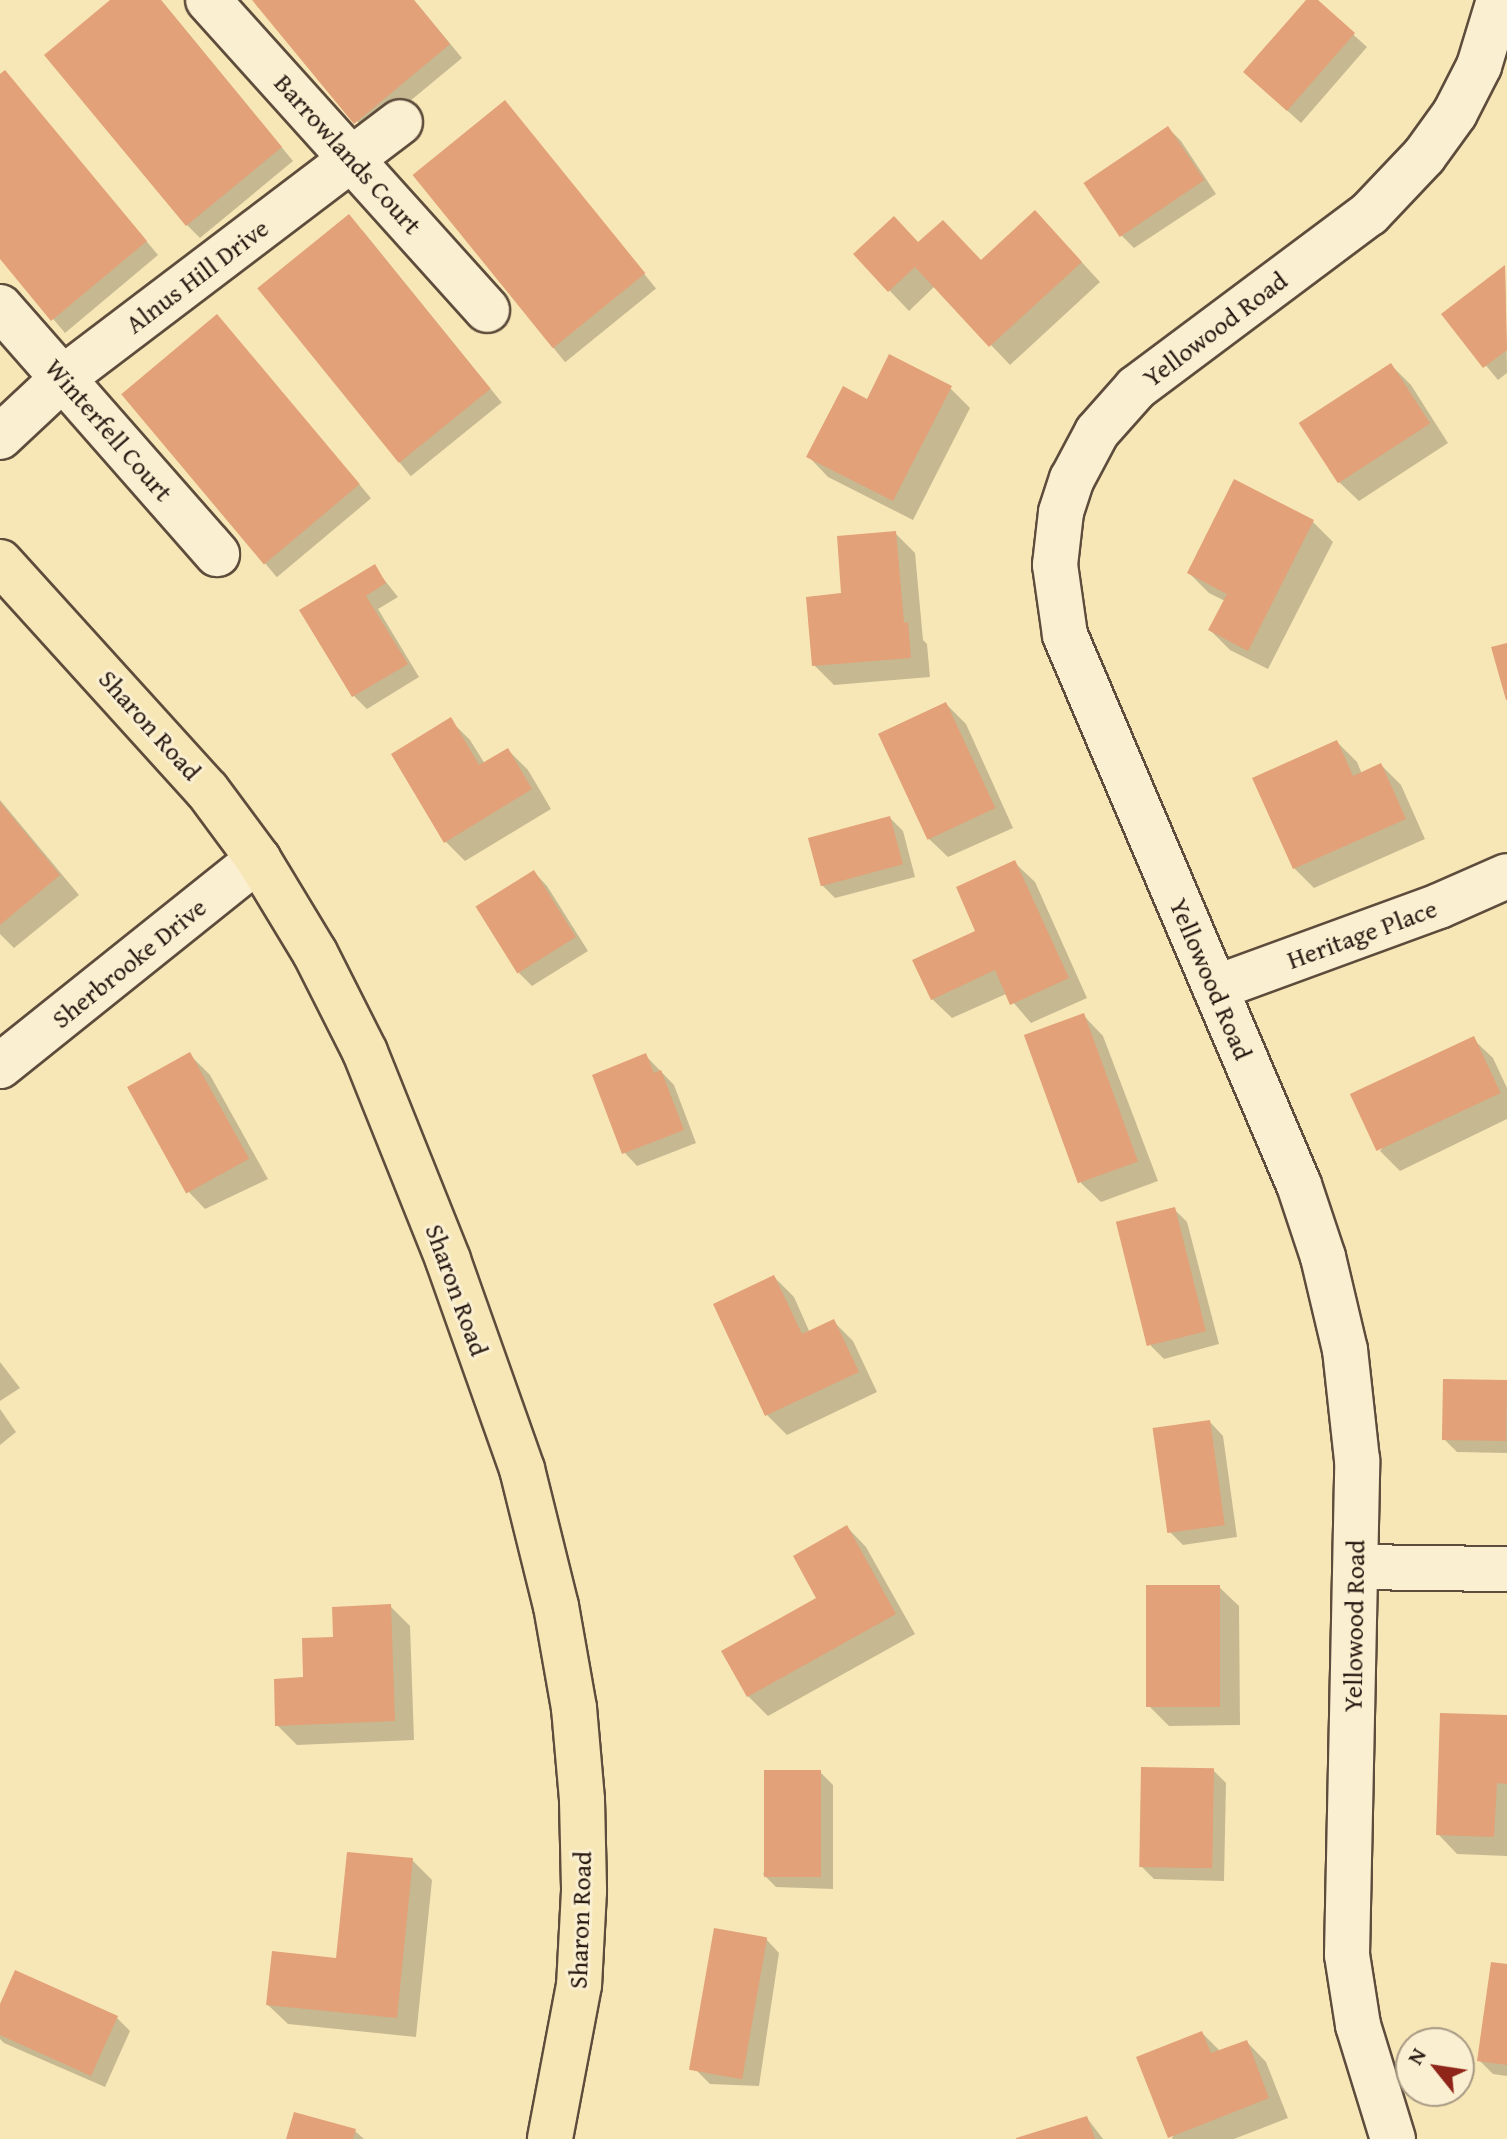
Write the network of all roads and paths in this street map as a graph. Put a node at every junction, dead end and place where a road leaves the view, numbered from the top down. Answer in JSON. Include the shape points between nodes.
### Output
{"nodes":[{"id":1,"x":208,"y":0,"type":"edge"},
{"id":2,"x":1499,"y":0,"type":"edge"},
{"id":3,"x":400,"y":122,"type":"dead end"},
{"id":4,"x":352,"y":156,"type":"junction"},
{"id":5,"x":0,"y":307,"type":"edge"},
{"id":6,"x":487,"y":310,"type":"dead end"},
{"id":7,"x":63,"y":378,"type":"junction"},
{"id":8,"x":0,"y":437,"type":"edge"},
{"id":9,"x":217,"y":554,"type":"dead end"},
{"id":10,"x":0,"y":562,"type":"edge"},
{"id":11,"x":258,"y":859,"type":"junction"},
{"id":12,"x":1507,"y":876,"type":"edge"},
{"id":13,"x":1215,"y":988,"type":"junction"},
{"id":14,"x":0,"y":1066,"type":"edge"},
{"id":15,"x":1356,"y":1567,"type":"junction"},
{"id":16,"x":1507,"y":1569,"type":"edge"},
{"id":17,"x":550,"y":2139,"type":"edge"},
{"id":18,"x":1393,"y":2139,"type":"edge"}],
"edges":[{"from":1,"to":4,"type":"street","name":"Barrowlands Court"},
{"from":2,"to":13,"type":"street","name":"Yellowood Road","via":[[1479,66],[1455,113],[1424,156],[1369,214],[1136,388],[1097,432],[1061,512],[1055,565],[1065,635]]},
{"from":3,"to":4,"type":"street","name":"Alnus Hill Drive"},
{"from":4,"to":6,"type":"street","name":"Barrowlands Court"},
{"from":4,"to":7,"type":"street","name":"Alnus Hill Drive"},
{"from":5,"to":7,"type":"street","name":"Winterfell Court"},
{"from":7,"to":8,"type":"street","name":"Alnus Hill Drive"},
{"from":7,"to":9,"type":"street","name":"Winterfell Court"},
{"from":10,"to":11,"type":"main road","name":"Sharon Road","via":[[207,790]]},
{"from":11,"to":14,"type":"street","name":"Sherbrooke Drive"},
{"from":11,"to":17,"type":"main road","name":"Sharon Road","via":[[315,953],[365,1052],[448,1260],[522,1469],[556,1606],[574,1708],[584,1891],[573,2030]]},
{"from":12,"to":13,"type":"street","name":"Heritage Place"},
{"from":13,"to":15,"type":"street","name":"Yellowood Road","via":[[1299,1185],[1323,1257],[1345,1350],[1357,1460]]},
{"from":15,"to":16,"type":"street"},
{"from":15,"to":18,"type":"street","name":"Yellowood Road","via":[[1347,1955],[1358,2025]]}]}
